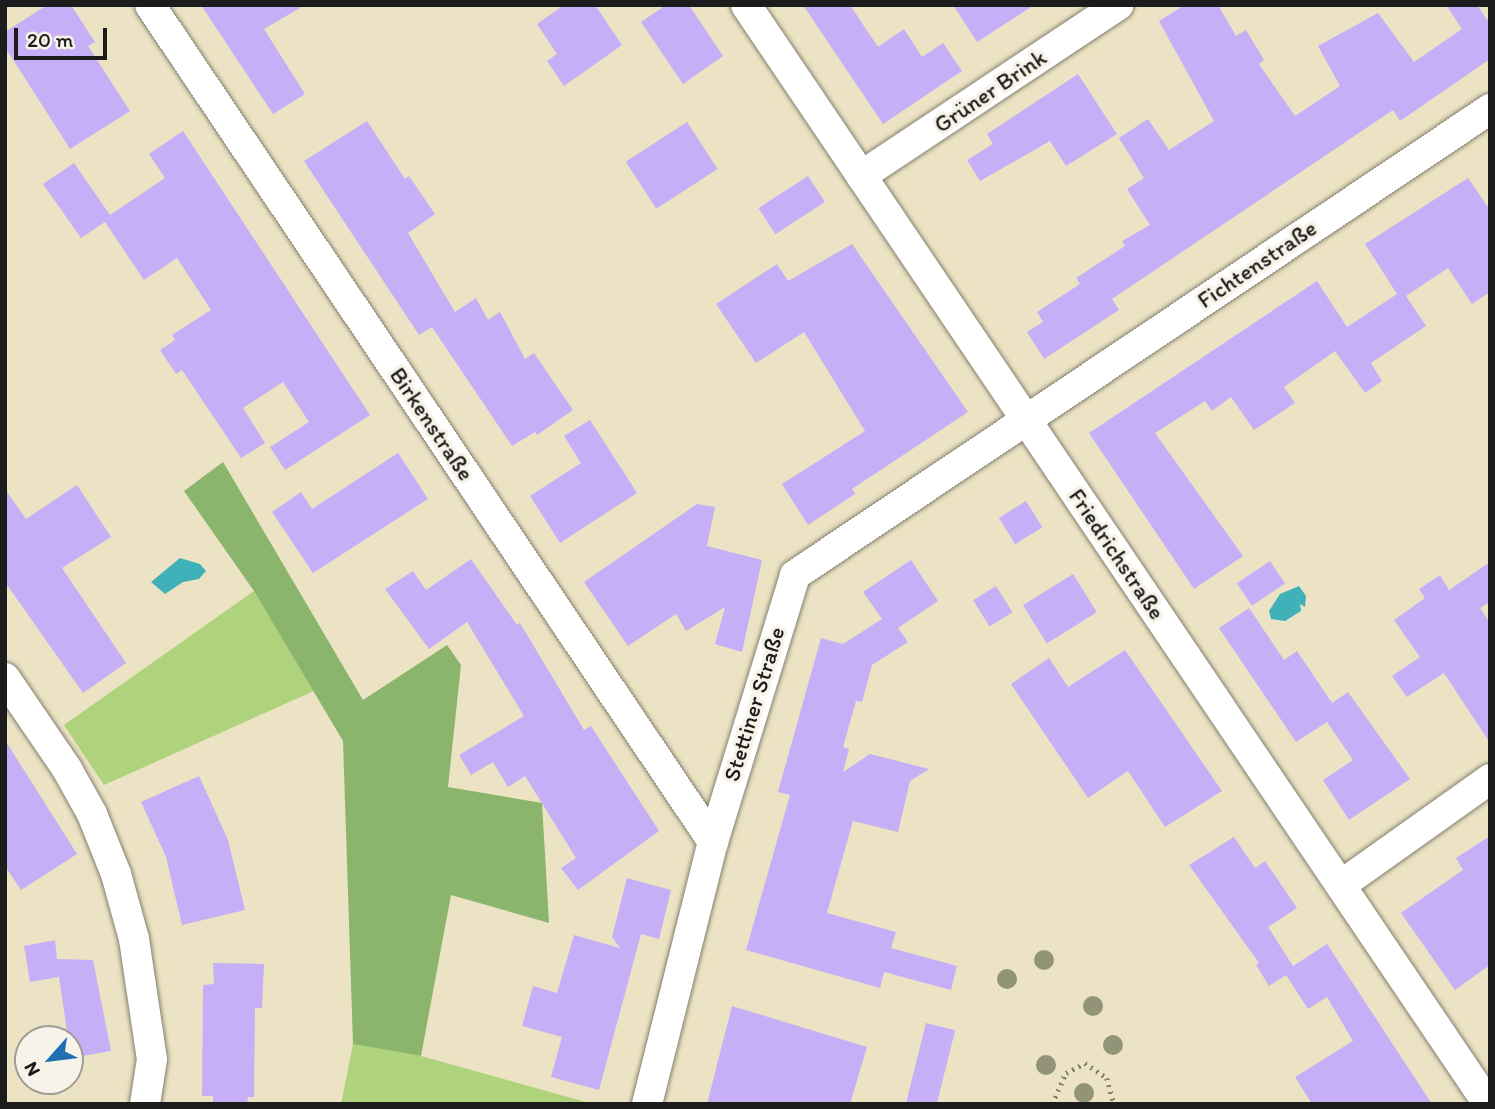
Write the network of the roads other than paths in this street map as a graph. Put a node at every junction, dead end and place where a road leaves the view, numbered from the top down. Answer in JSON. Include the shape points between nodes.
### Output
{"nodes":[{"id":1,"x":150,"y":5,"type":"edge"},
{"id":2,"x":746,"y":5,"type":"edge"},
{"id":3,"x":1118,"y":5,"type":"edge"},
{"id":4,"x":1490,"y":109,"type":"edge"},
{"id":5,"x":861,"y":176,"type":"junction"},
{"id":6,"x":1025,"y":419,"type":"junction"},
{"id":7,"x":5,"y":678,"type":"edge"},
{"id":8,"x":1490,"y":779,"type":"edge"},
{"id":9,"x":713,"y":842,"type":"junction"},
{"id":10,"x":1341,"y":884,"type":"junction"},
{"id":11,"x":145,"y":1104,"type":"edge"},
{"id":12,"x":647,"y":1104,"type":"edge"},
{"id":13,"x":1488,"y":1104,"type":"edge"}],
"edges":[{"from":1,"to":9,"type":"street","name":"Birkenstraße"},
{"from":2,"to":5,"type":"street","name":"Friedrichstraße"},
{"from":3,"to":5,"type":"street","name":"Grüner Brink"},
{"from":4,"to":6,"type":"street","name":"Fichtenstraße"},
{"from":5,"to":6,"type":"street","name":"Friedrichstraße"},
{"from":6,"to":9,"type":"street","name":"Stettiner Straße","via":[[795,575]]},
{"from":6,"to":10,"type":"street","name":"Friedrichstraße"},
{"from":7,"to":11,"type":"street","via":[[74,780],[116,874],[134,939],[152,1059]]},
{"from":8,"to":10,"type":"street"},
{"from":9,"to":12,"type":"street","name":"Stettiner Straße"},
{"from":10,"to":13,"type":"street","name":"Friedrichstraße"}]}
